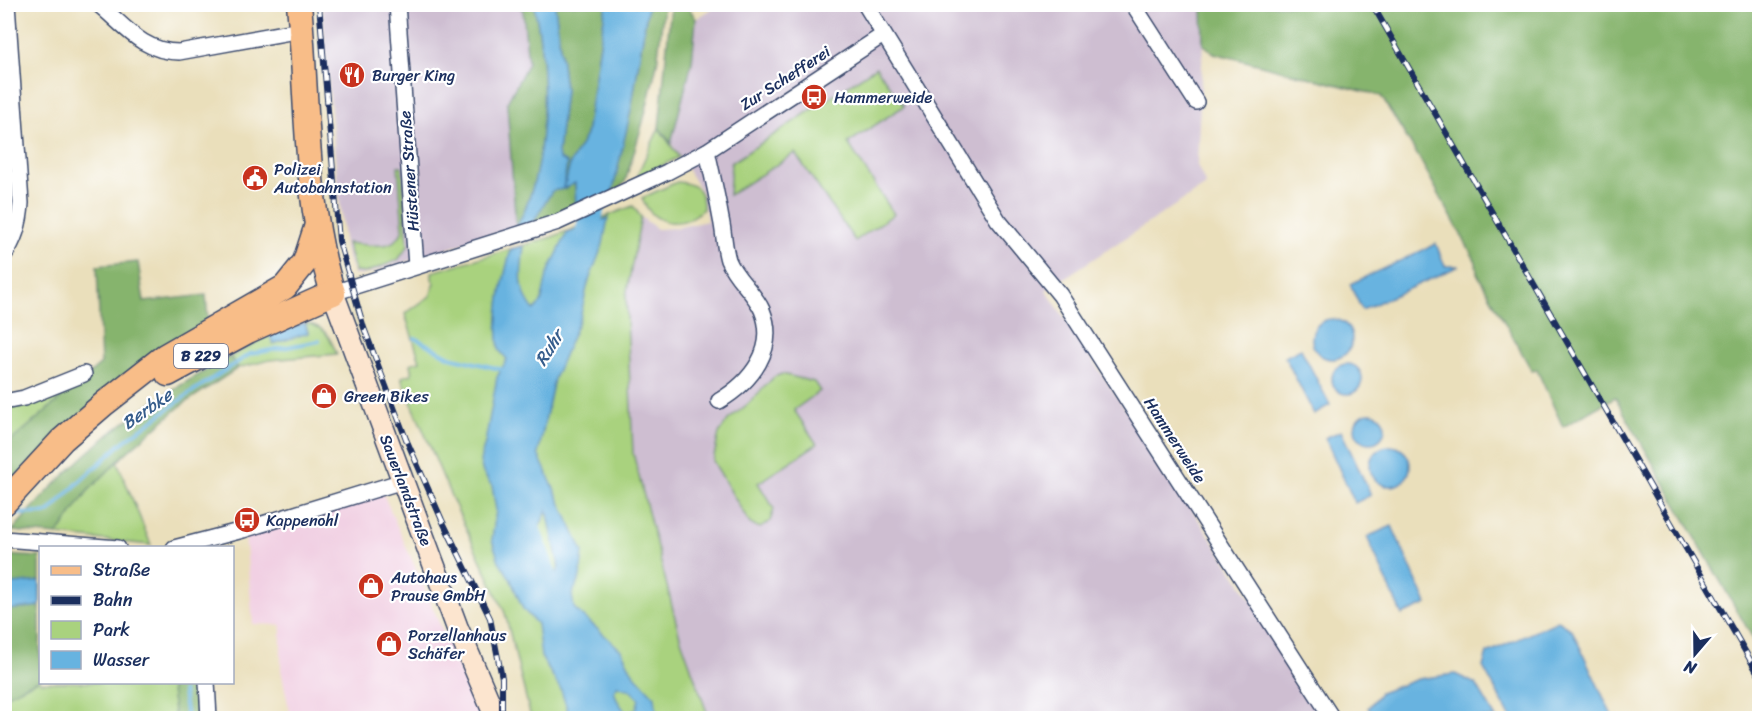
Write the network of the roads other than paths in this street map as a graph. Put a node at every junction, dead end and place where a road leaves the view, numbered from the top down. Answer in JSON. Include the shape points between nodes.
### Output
{"nodes":[{"id":1,"x":7,"y":4,"type":"edge"},
{"id":2,"x":98,"y":4,"type":"edge"},
{"id":3,"x":299,"y":4,"type":"edge"},
{"id":4,"x":397,"y":4,"type":"edge"},
{"id":5,"x":865,"y":4,"type":"edge"},
{"id":6,"x":1133,"y":4,"type":"edge"},
{"id":7,"x":301,"y":30,"type":"junction"},
{"id":8,"x":883,"y":35,"type":"junction"},
{"id":9,"x":1196,"y":102,"type":"dead end"},
{"id":10,"x":10,"y":125,"type":"edge"},
{"id":11,"x":707,"y":151,"type":"junction"},
{"id":12,"x":316,"y":228,"type":"junction"},
{"id":13,"x":4,"y":255,"type":"edge"},
{"id":14,"x":416,"y":266,"type":"junction"},
{"id":15,"x":285,"y":287,"type":"junction"},
{"id":16,"x":333,"y":293,"type":"junction"},
{"id":17,"x":84,"y":374,"type":"dead end"},
{"id":18,"x":719,"y":401,"type":"dead end"},
{"id":19,"x":4,"y":402,"type":"edge"},
{"id":20,"x":403,"y":481,"type":"junction"},
{"id":21,"x":14,"y":500,"type":"edge"},
{"id":22,"x":4,"y":523,"type":"edge"},
{"id":23,"x":4,"y":539,"type":"edge"},
{"id":24,"x":201,"y":544,"type":"edge"},
{"id":25,"x":93,"y":546,"type":"edge"},
{"id":26,"x":207,"y":684,"type":"edge"},
{"id":27,"x":209,"y":718,"type":"edge"},
{"id":28,"x":496,"y":718,"type":"edge"},
{"id":29,"x":1332,"y":718,"type":"edge"}],
"edges":[{"from":1,"to":10,"type":"street"},
{"from":2,"to":7,"type":"street","via":[[134,36],[165,52]]},
{"from":3,"to":7,"type":"main road","number":"B 229"},
{"from":4,"to":14,"type":"street","name":"Hüstener Straße"},
{"from":5,"to":8,"type":"street","name":"Hammerweide"},
{"from":6,"to":9,"type":"street"},
{"from":7,"to":12,"type":"main road","number":"B 229"},
{"from":8,"to":11,"type":"street","name":"Zur Schefferei"},
{"from":8,"to":29,"type":"street","name":"Hammerweide","via":[[998,220],[1060,295]]},
{"from":10,"to":13,"type":"street","via":[[21,203],[20,218]]},
{"from":11,"to":14,"type":"street","name":"Zur Schefferei","via":[[558,222]]},
{"from":11,"to":18,"type":"street","via":[[729,260],[762,310],[765,331],[759,364],[734,392]]},
{"from":12,"to":15,"type":"main road","number":"B 229","via":[[305,262]]},
{"from":12,"to":16,"type":"main road","number":"B 229"},
{"from":14,"to":16,"type":"street"},
{"from":15,"to":16,"type":"main road","via":[[310,286]]},
{"from":15,"to":21,"type":"main road","number":"B 229","via":[[165,356],[105,403],[62,440]]},
{"from":16,"to":20,"type":"street","name":"Sauerlandstraße"},
{"from":16,"to":21,"type":"main road","number":"B 229","via":[[174,370]]},
{"from":17,"to":19,"type":"street"},
{"from":20,"to":24,"type":"street"},
{"from":20,"to":28,"type":"street","name":"Sauerlandstraße","via":[[457,627]]},
{"from":21,"to":22,"type":"main road","number":"B 229"},
{"from":23,"to":25,"type":"street"},
{"from":26,"to":27,"type":"street"}]}
